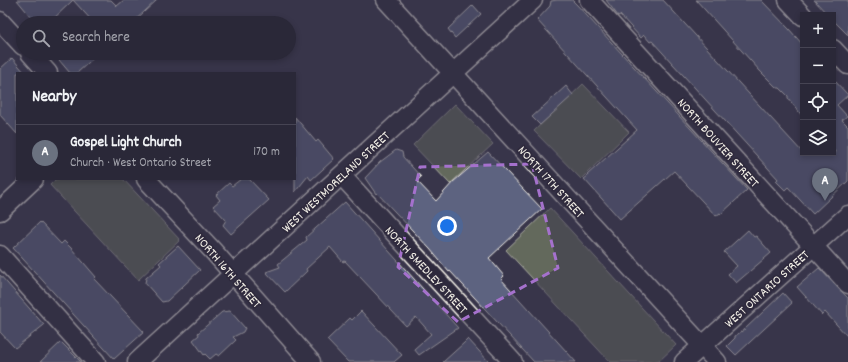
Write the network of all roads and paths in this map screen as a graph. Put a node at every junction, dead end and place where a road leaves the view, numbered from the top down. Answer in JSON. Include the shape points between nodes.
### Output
{"nodes":[{"id":1,"x":386,"y":0,"type":"edge"},
{"id":2,"x":533,"y":0,"type":"edge"},
{"id":3,"x":589,"y":0,"type":"edge"},
{"id":4,"x":788,"y":0,"type":"edge"},
{"id":5,"x":800,"y":13,"type":"edge"},
{"id":6,"x":0,"y":21,"type":"edge"},
{"id":7,"x":16,"y":38,"type":"edge"},
{"id":8,"x":836,"y":52,"type":"edge"},
{"id":9,"x":36,"y":60,"type":"edge"},
{"id":10,"x":848,"y":65,"type":"edge"},
{"id":11,"x":47,"y":72,"type":"edge"},
{"id":12,"x":453,"y":72,"type":"junction"},
{"id":13,"x":342,"y":176,"type":"junction"},
{"id":14,"x":33,"y":180,"type":"edge"},
{"id":15,"x":147,"y":180,"type":"edge"},
{"id":16,"x":0,"y":211,"type":"edge"},
{"id":17,"x":848,"y":215,"type":"edge"},
{"id":18,"x":814,"y":246,"type":"junction"},
{"id":19,"x":0,"y":255,"type":"edge"},
{"id":20,"x":233,"y":276,"type":"junction"},
{"id":21,"x":848,"y":284,"type":"edge"},
{"id":22,"x":702,"y":346,"type":"junction"},
{"id":23,"x":96,"y":362,"type":"edge"},
{"id":24,"x":137,"y":362,"type":"edge"},
{"id":25,"x":311,"y":362,"type":"edge"},
{"id":26,"x":513,"y":362,"type":"edge"},
{"id":27,"x":684,"y":362,"type":"edge"},
{"id":28,"x":717,"y":362,"type":"edge"}],
"edges":[{"from":1,"to":12,"type":"street","name":"NORTH 17TH STREET"},
{"from":2,"to":12,"type":"street","name":"WEST WESTMORELAND STREET"},
{"from":3,"to":18,"type":"street","name":"NORTH BOUVIER STREET"},
{"from":4,"to":5,"type":"street"},
{"from":6,"to":7,"type":"street"},
{"from":8,"to":10,"type":"street"},
{"from":9,"to":11,"type":"street"},
{"from":12,"to":13,"type":"street","name":"WEST WESTMORELAND STREET"},
{"from":12,"to":22,"type":"street","name":"NORTH 17TH STREET"},
{"from":13,"to":20,"type":"street","name":"WEST WESTMORELAND STREET"},
{"from":13,"to":26,"type":"street","name":"NORTH SMEDLEY STREET"},
{"from":14,"to":16,"type":"street"},
{"from":15,"to":20,"type":"street","name":"NORTH 16TH STREET"},
{"from":17,"to":18,"type":"street","name":"WEST ONTARIO STREET"},
{"from":18,"to":21,"type":"street","name":"NORTH BOUVIER STREET"},
{"from":18,"to":22,"type":"street","name":"WEST ONTARIO STREET"},
{"from":19,"to":23,"type":"street"},
{"from":20,"to":24,"type":"street","name":"WEST WESTMORELAND STREET"},
{"from":20,"to":25,"type":"street","name":"NORTH 16TH STREET"},
{"from":22,"to":27,"type":"street","name":"WEST ONTARIO STREET"},
{"from":22,"to":28,"type":"street","name":"NORTH 17TH STREET"}]}
